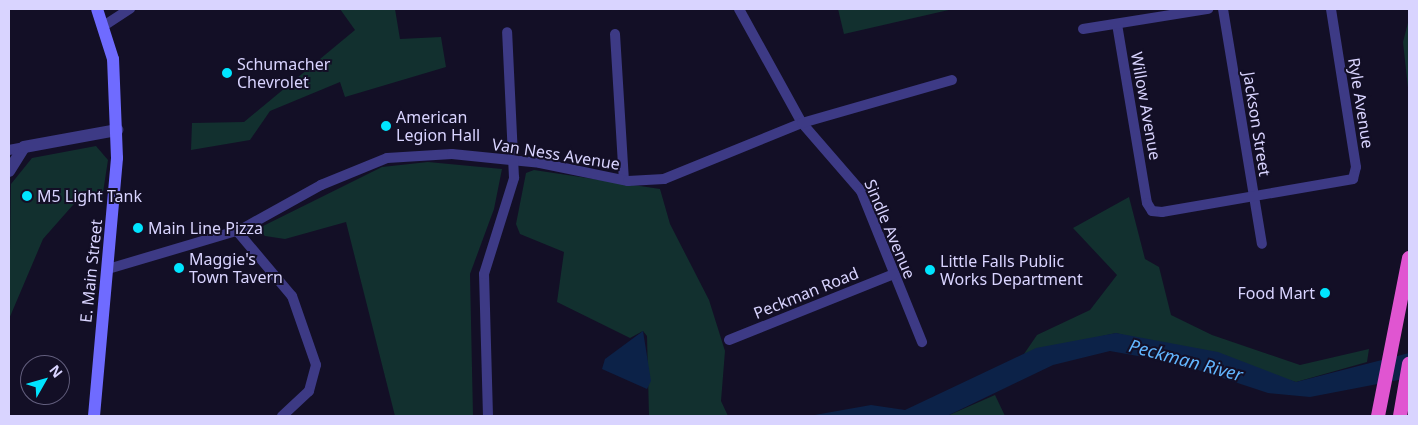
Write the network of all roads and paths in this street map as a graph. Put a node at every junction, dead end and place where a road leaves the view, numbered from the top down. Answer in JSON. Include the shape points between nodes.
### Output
{"nodes":[{"id":1,"x":97,"y":9,"type":"edge"},
{"id":2,"x":130,"y":9,"type":"edge"},
{"id":3,"x":739,"y":9,"type":"edge"},
{"id":4,"x":1208,"y":9,"type":"edge"},
{"id":5,"x":1223,"y":9,"type":"edge"},
{"id":6,"x":1331,"y":9,"type":"edge"},
{"id":7,"x":105,"y":24,"type":"junction"},
{"id":8,"x":1117,"y":24,"type":"junction"},
{"id":9,"x":1083,"y":29,"type":"dead end"},
{"id":10,"x":507,"y":32,"type":"dead end"},
{"id":11,"x":615,"y":34,"type":"dead end"},
{"id":12,"x":952,"y":80,"type":"dead end"},
{"id":13,"x":802,"y":123,"type":"junction"},
{"id":14,"x":117,"y":130,"type":"junction"},
{"id":15,"x":24,"y":147,"type":"junction"},
{"id":16,"x":9,"y":150,"type":"edge"},
{"id":17,"x":514,"y":160,"type":"junction"},
{"id":18,"x":9,"y":171,"type":"edge"},
{"id":19,"x":624,"y":180,"type":"junction"},
{"id":20,"x":1254,"y":198,"type":"junction"},
{"id":21,"x":237,"y":231,"type":"junction"},
{"id":22,"x":1262,"y":244,"type":"dead end"},
{"id":23,"x":1409,"y":258,"type":"edge"},
{"id":24,"x":108,"y":269,"type":"junction"},
{"id":25,"x":894,"y":274,"type":"junction"},
{"id":26,"x":729,"y":340,"type":"dead end"},
{"id":27,"x":922,"y":342,"type":"dead end"},
{"id":28,"x":1409,"y":364,"type":"edge"},
{"id":29,"x":94,"y":416,"type":"edge"},
{"id":30,"x":282,"y":416,"type":"edge"},
{"id":31,"x":488,"y":416,"type":"edge"},
{"id":32,"x":1378,"y":416,"type":"edge"},
{"id":33,"x":1400,"y":416,"type":"edge"}],
"edges":[{"from":1,"to":7,"type":"main road","name":"E. Main Street"},
{"from":2,"to":7,"type":"street"},
{"from":3,"to":13,"type":"street","name":"Sindle Avenue"},
{"from":4,"to":8,"type":"street"},
{"from":5,"to":20,"type":"street","name":"Jackson Street"},
{"from":6,"to":20,"type":"street","name":"Ryle Avenue","via":[[1356,167],[1350,181]]},
{"from":7,"to":14,"type":"main road","name":"E. Main Street","via":[[113,59]]},
{"from":8,"to":9,"type":"street"},
{"from":8,"to":20,"type":"street","name":"Willow Avenue","via":[[1148,206],[1158,212]]},
{"from":10,"to":17,"type":"street"},
{"from":11,"to":19,"type":"street"},
{"from":12,"to":13,"type":"street","name":"Van Ness Avenue"},
{"from":13,"to":19,"type":"street","name":"Van Ness Avenue","via":[[670,177]]},
{"from":13,"to":25,"type":"street","name":"Sindle Avenue","via":[[856,183]]},
{"from":14,"to":15,"type":"street"},
{"from":14,"to":24,"type":"main road","name":"E. Main Street"},
{"from":15,"to":16,"type":"street"},
{"from":15,"to":18,"type":"street"},
{"from":17,"to":19,"type":"street","name":"Van Ness Avenue"},
{"from":17,"to":21,"type":"street","name":"Van Ness Avenue","via":[[428,153],[386,158],[321,185]]},
{"from":17,"to":31,"type":"street","via":[[506,214],[484,274]]},
{"from":20,"to":22,"type":"street","name":"Jackson Street"},
{"from":21,"to":24,"type":"street","name":"Van Ness Avenue"},
{"from":21,"to":30,"type":"street","via":[[292,296],[316,365],[309,391]]},
{"from":23,"to":32,"type":"highway"},
{"from":24,"to":29,"type":"main road","name":"E. Main Street"},
{"from":25,"to":26,"type":"street","name":"Peckman Road"},
{"from":25,"to":27,"type":"street","name":"Sindle Avenue"},
{"from":28,"to":33,"type":"highway"}]}
